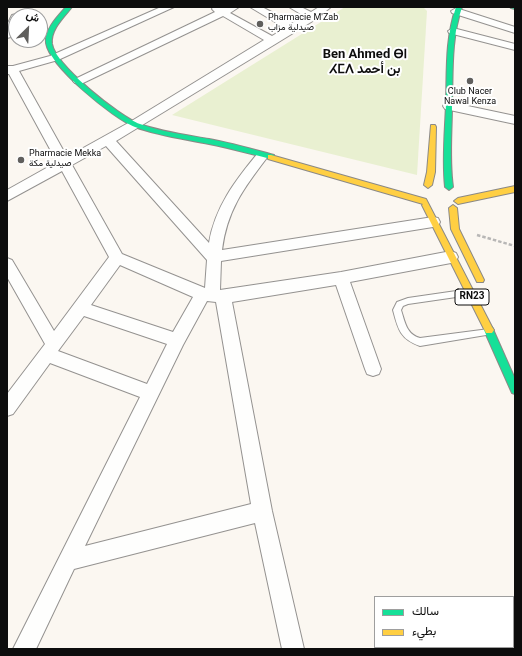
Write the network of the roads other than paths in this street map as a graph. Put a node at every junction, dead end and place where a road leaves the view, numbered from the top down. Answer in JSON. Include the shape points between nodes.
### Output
{"nodes":[{"id":1,"x":69,"y":7,"type":"edge"},
{"id":2,"x":169,"y":7,"type":"edge"},
{"id":3,"x":234,"y":7,"type":"edge"},
{"id":4,"x":255,"y":7,"type":"edge"},
{"id":5,"x":294,"y":7,"type":"edge"},
{"id":6,"x":326,"y":7,"type":"edge"},
{"id":7,"x":154,"y":9,"type":"edge"},
{"id":8,"x":218,"y":9,"type":"edge"},
{"id":9,"x":457,"y":9,"type":"edge"},
{"id":10,"x":312,"y":17,"type":"junction"},
{"id":11,"x":293,"y":28,"type":"junction"},
{"id":12,"x":515,"y":30,"type":"edge"},
{"id":13,"x":453,"y":31,"type":"junction"},
{"id":14,"x":273,"y":41,"type":"junction"},
{"id":15,"x":515,"y":47,"type":"edge"},
{"id":16,"x":54,"y":58,"type":"junction"},
{"id":17,"x":9,"y":69,"type":"edge"},
{"id":18,"x":79,"y":80,"type":"junction"},
{"id":19,"x":449,"y":106,"type":"junction"},
{"id":20,"x":434,"y":116,"type":"dead end"},
{"id":21,"x":515,"y":120,"type":"edge"},
{"id":22,"x":134,"y":125,"type":"junction"},
{"id":23,"x":107,"y":139,"type":"junction"},
{"id":24,"x":262,"y":156,"type":"junction"},
{"id":25,"x":65,"y":163,"type":"junction"},
{"id":26,"x":428,"y":184,"type":"junction"},
{"id":27,"x":449,"y":187,"type":"junction"},
{"id":28,"x":382,"y":188,"type":"junction"},
{"id":29,"x":414,"y":189,"type":"dead end"},
{"id":30,"x":515,"y":189,"type":"edge"},
{"id":31,"x":462,"y":191,"type":"dead end"},
{"id":32,"x":492,"y":194,"type":"junction"},
{"id":33,"x":7,"y":196,"type":"edge"},
{"id":34,"x":425,"y":203,"type":"junction"},
{"id":35,"x":456,"y":205,"type":"junction"},
{"id":36,"x":437,"y":214,"type":"junction"},
{"id":37,"x":213,"y":257,"type":"junction"},
{"id":38,"x":451,"y":257,"type":"junction"},
{"id":39,"x":117,"y":258,"type":"junction"},
{"id":40,"x":7,"y":264,"type":"edge"},
{"id":41,"x":342,"y":278,"type":"junction"},
{"id":42,"x":484,"y":289,"type":"dead end"},
{"id":43,"x":470,"y":292,"type":"junction"},
{"id":44,"x":213,"y":295,"type":"junction"},
{"id":45,"x":80,"y":308,"type":"junction"},
{"id":46,"x":490,"y":332,"type":"junction"},
{"id":47,"x":177,"y":340,"type":"junction"},
{"id":48,"x":49,"y":348,"type":"junction"},
{"id":49,"x":373,"y":369,"type":"dead end"},
{"id":50,"x":515,"y":390,"type":"edge"},
{"id":51,"x":150,"y":393,"type":"junction"},
{"id":52,"x":7,"y":408,"type":"edge"},
{"id":53,"x":262,"y":511,"type":"junction"},
{"id":54,"x":67,"y":561,"type":"junction"},
{"id":55,"x":24,"y":649,"type":"edge"},
{"id":56,"x":294,"y":649,"type":"edge"}],
"edges":[{"from":1,"to":16,"type":"main road","via":[[53,26],[50,49]]},
{"from":2,"to":7,"type":"street"},
{"from":3,"to":8,"type":"street"},
{"from":4,"to":11,"type":"street"},
{"from":5,"to":10,"type":"street"},
{"from":6,"to":10,"type":"street"},
{"from":7,"to":16,"type":"street"},
{"from":8,"to":14,"type":"street"},
{"from":8,"to":18,"type":"street"},
{"from":9,"to":12,"type":"street"},
{"from":9,"to":13,"type":"main road","number":"RN23"},
{"from":10,"to":11,"type":"street"},
{"from":11,"to":14,"type":"street"},
{"from":13,"to":15,"type":"street"},
{"from":13,"to":19,"type":"main road","number":"RN23","via":[[449,66]]},
{"from":14,"to":22,"type":"street"},
{"from":16,"to":17,"type":"street"},
{"from":16,"to":18,"type":"main road"},
{"from":17,"to":25,"type":"street"},
{"from":18,"to":22,"type":"main road","via":[[114,113]]},
{"from":19,"to":21,"type":"street"},
{"from":19,"to":27,"type":"main road","number":"RN23","via":[[446,148]]},
{"from":20,"to":26,"type":"main road"},
{"from":22,"to":23,"type":"street"},
{"from":22,"to":24,"type":"main road"},
{"from":23,"to":25,"type":"street"},
{"from":23,"to":37,"type":"street"},
{"from":24,"to":28,"type":"main road"},
{"from":24,"to":37,"type":"street","via":[[229,202],[222,218]]},
{"from":25,"to":33,"type":"street"},
{"from":25,"to":39,"type":"street"},
{"from":26,"to":27,"type":"main road","via":[[439,183]]},
{"from":26,"to":34,"type":"main road","via":[[420,193]]},
{"from":27,"to":35,"type":"main road","number":"RN23","via":[[457,194]]},
{"from":28,"to":29,"type":"main road"},
{"from":28,"to":34,"type":"main road"},
{"from":30,"to":32,"type":"main road"},
{"from":31,"to":32,"type":"main road"},
{"from":32,"to":35,"type":"main road"},
{"from":34,"to":36,"type":"main road","number":"RN23"},
{"from":34,"to":36,"type":"main road"},
{"from":35,"to":36,"type":"main road"},
{"from":35,"to":42,"type":"main road","number":"RN23","via":[[455,229]]},
{"from":36,"to":37,"type":"street"},
{"from":36,"to":38,"type":"main road","number":"RN23"},
{"from":37,"to":44,"type":"street"},
{"from":38,"to":41,"type":"street"},
{"from":38,"to":43,"type":"main road","number":"RN23"},
{"from":39,"to":44,"type":"street"},
{"from":39,"to":45,"type":"street"},
{"from":40,"to":48,"type":"street"},
{"from":41,"to":44,"type":"street"},
{"from":41,"to":49,"type":"street"},
{"from":43,"to":46,"type":"main road","number":"RN23"},
{"from":43,"to":46,"type":"lane","via":[[400,304],[397,310],[405,335],[420,342]]},
{"from":44,"to":47,"type":"street"},
{"from":44,"to":53,"type":"street"},
{"from":45,"to":47,"type":"street"},
{"from":45,"to":48,"type":"street"},
{"from":46,"to":50,"type":"main road","number":"RN23"},
{"from":47,"to":51,"type":"street"},
{"from":48,"to":51,"type":"street"},
{"from":48,"to":52,"type":"street"},
{"from":51,"to":54,"type":"street"},
{"from":53,"to":54,"type":"street"},
{"from":53,"to":56,"type":"street"},
{"from":54,"to":55,"type":"street"}]}
